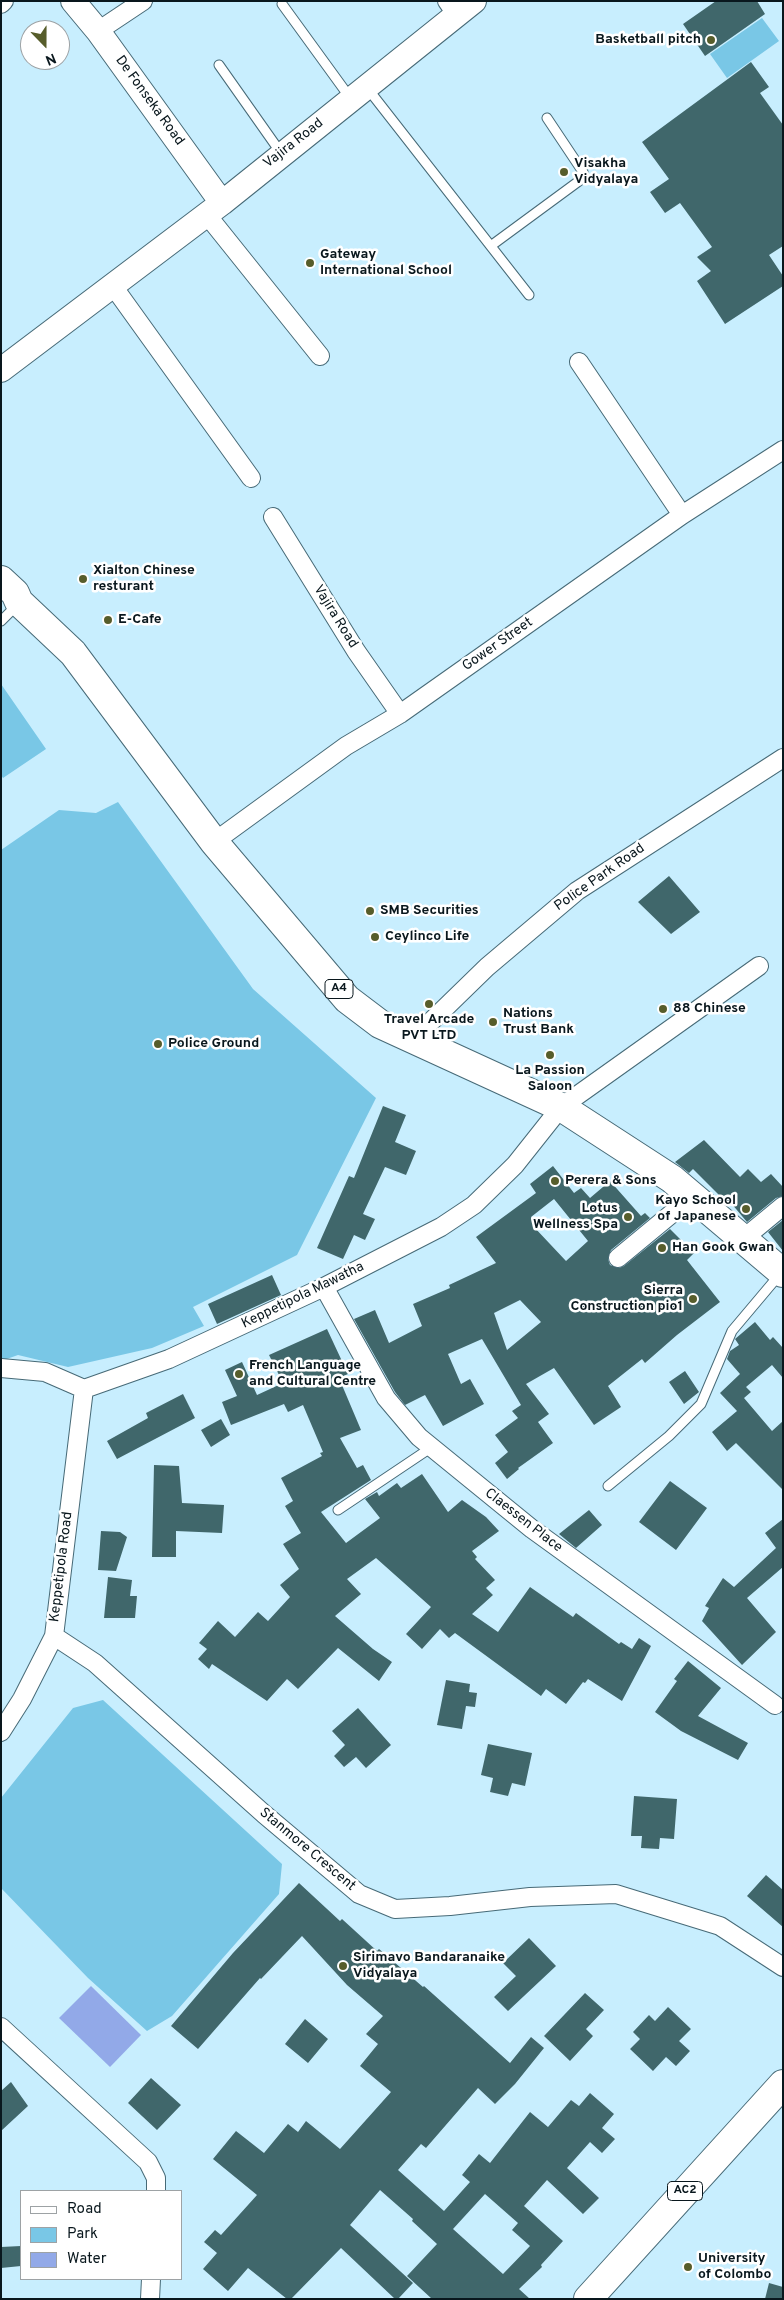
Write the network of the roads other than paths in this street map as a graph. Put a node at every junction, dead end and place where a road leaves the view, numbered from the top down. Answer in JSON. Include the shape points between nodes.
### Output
{"nodes":[{"id":1,"x":73,"y":1,"type":"edge"},
{"id":2,"x":143,"y":1,"type":"edge"},
{"id":3,"x":282,"y":4,"type":"dead end"},
{"id":4,"x":459,"y":6,"type":"edge"},
{"id":5,"x":98,"y":31,"type":"junction"},
{"id":6,"x":218,"y":64,"type":"dead end"},
{"id":7,"x":358,"y":93,"type":"junction"},
{"id":8,"x":547,"y":118,"type":"dead end"},
{"id":9,"x":282,"y":153,"type":"junction"},
{"id":10,"x":214,"y":209,"type":"junction"},
{"id":11,"x":492,"y":245,"type":"junction"},
{"id":12,"x":113,"y":286,"type":"junction"},
{"id":13,"x":529,"y":295,"type":"dead end"},
{"id":14,"x":320,"y":356,"type":"dead end"},
{"id":15,"x":579,"y":362,"type":"dead end"},
{"id":16,"x":1,"y":370,"type":"edge"},
{"id":17,"x":782,"y":452,"type":"edge"},
{"id":18,"x":251,"y":478,"type":"dead end"},
{"id":19,"x":682,"y":515,"type":"junction"},
{"id":20,"x":273,"y":517,"type":"dead end"},
{"id":21,"x":1,"y":580,"type":"edge"},
{"id":22,"x":10,"y":612,"type":"edge"},
{"id":23,"x":400,"y":714,"type":"junction"},
{"id":24,"x":783,"y":758,"type":"edge"},
{"id":25,"x":214,"y":842,"type":"junction"},
{"id":26,"x":759,"y":966,"type":"dead end"},
{"id":27,"x":412,"y":1040,"type":"junction"},
{"id":28,"x":561,"y":1106,"type":"junction"},
{"id":29,"x":692,"y":1196,"type":"junction"},
{"id":30,"x":783,"y":1206,"type":"edge"},
{"id":31,"x":743,"y":1239,"type":"junction"},
{"id":32,"x":618,"y":1258,"type":"dead end"},
{"id":33,"x":782,"y":1273,"type":"edge"},
{"id":34,"x":324,"y":1287,"type":"junction"},
{"id":35,"x":1,"y":1368,"type":"edge"},
{"id":36,"x":84,"y":1389,"type":"junction"},
{"id":37,"x":432,"y":1447,"type":"junction"},
{"id":38,"x":608,"y":1486,"type":"dead end"},
{"id":39,"x":338,"y":1510,"type":"dead end"},
{"id":40,"x":54,"y":1636,"type":"junction"},
{"id":41,"x":775,"y":1705,"type":"dead end"},
{"id":42,"x":1,"y":1732,"type":"edge"},
{"id":43,"x":783,"y":1967,"type":"edge"},
{"id":44,"x":1,"y":2027,"type":"edge"},
{"id":45,"x":783,"y":2084,"type":"edge"},
{"id":46,"x":156,"y":2190,"type":"edge"},
{"id":47,"x":151,"y":2280,"type":"edge"},
{"id":48,"x":150,"y":2299,"type":"edge"},
{"id":49,"x":588,"y":2299,"type":"edge"}],
"edges":[{"from":1,"to":5,"type":"main road","name":"De Fonseka Road"},
{"from":2,"to":5,"type":"street"},
{"from":3,"to":7,"type":"lane"},
{"from":4,"to":7,"type":"main road","name":"Vajira Road"},
{"from":5,"to":10,"type":"main road","name":"De Fonseka Road"},
{"from":6,"to":9,"type":"lane"},
{"from":7,"to":9,"type":"main road","name":"Vajira Road"},
{"from":7,"to":11,"type":"lane"},
{"from":8,"to":11,"type":"lane","via":[[583,172],[579,181]]},
{"from":9,"to":10,"type":"main road","name":"Vajira Road"},
{"from":10,"to":12,"type":"main road","name":"Vajira Road"},
{"from":10,"to":14,"type":"street","name":"De Fonseka Road"},
{"from":11,"to":13,"type":"lane"},
{"from":12,"to":16,"type":"main road","name":"Vajira Road"},
{"from":12,"to":18,"type":"street"},
{"from":15,"to":19,"type":"street"},
{"from":17,"to":19,"type":"street","name":"Gower Street"},
{"from":19,"to":23,"type":"street","name":"Gower Street"},
{"from":20,"to":23,"type":"street","name":"Vajira Road","via":[[356,651]]},
{"from":21,"to":22,"type":"main road","number":"A4","via":[[15,593]]},
{"from":22,"to":25,"type":"main road","number":"A4","via":[[73,653]]},
{"from":23,"to":25,"type":"street","name":"Gower Street","via":[[346,746]]},
{"from":24,"to":27,"type":"street","name":"Police Park Road","via":[[576,891],[487,966]]},
{"from":25,"to":27,"type":"main road","number":"A4","via":[[347,999],[380,1024]]},
{"from":26,"to":28,"type":"street","name":"Keppetipola Mawatha"},
{"from":27,"to":28,"type":"main road","number":"A4"},
{"from":28,"to":29,"type":"main road","number":"A4","via":[[672,1179]]},
{"from":28,"to":34,"type":"street","name":"Keppetipola Mawatha","via":[[515,1165],[474,1205],[441,1227]]},
{"from":29,"to":31,"type":"main road","number":"A4"},
{"from":29,"to":32,"type":"street"},
{"from":30,"to":31,"type":"street"},
{"from":31,"to":33,"type":"main road","number":"A4"},
{"from":33,"to":38,"type":"lane","via":[[732,1331],[701,1404],[669,1436]]},
{"from":34,"to":36,"type":"street","name":"Keppetipola Mawatha","via":[[169,1359]]},
{"from":34,"to":37,"type":"street","name":"Claessen Place","via":[[386,1398],[419,1437]]},
{"from":35,"to":36,"type":"street","via":[[45,1372]]},
{"from":36,"to":40,"type":"street","name":"Keppetipola Road"},
{"from":37,"to":39,"type":"lane"},
{"from":37,"to":41,"type":"street","name":"Claessen Place","via":[[532,1529]]},
{"from":40,"to":42,"type":"street","name":"Keppetipola Road"},
{"from":40,"to":43,"type":"street","name":"Stanmore Crescent","via":[[95,1663],[359,1894],[395,1909],[530,1897],[616,1894],[720,1926]]},
{"from":44,"to":46,"type":"street","via":[[148,2162],[156,2178]]},
{"from":45,"to":49,"type":"main road","number":"AC2"},
{"from":47,"to":48,"type":"street"}]}
